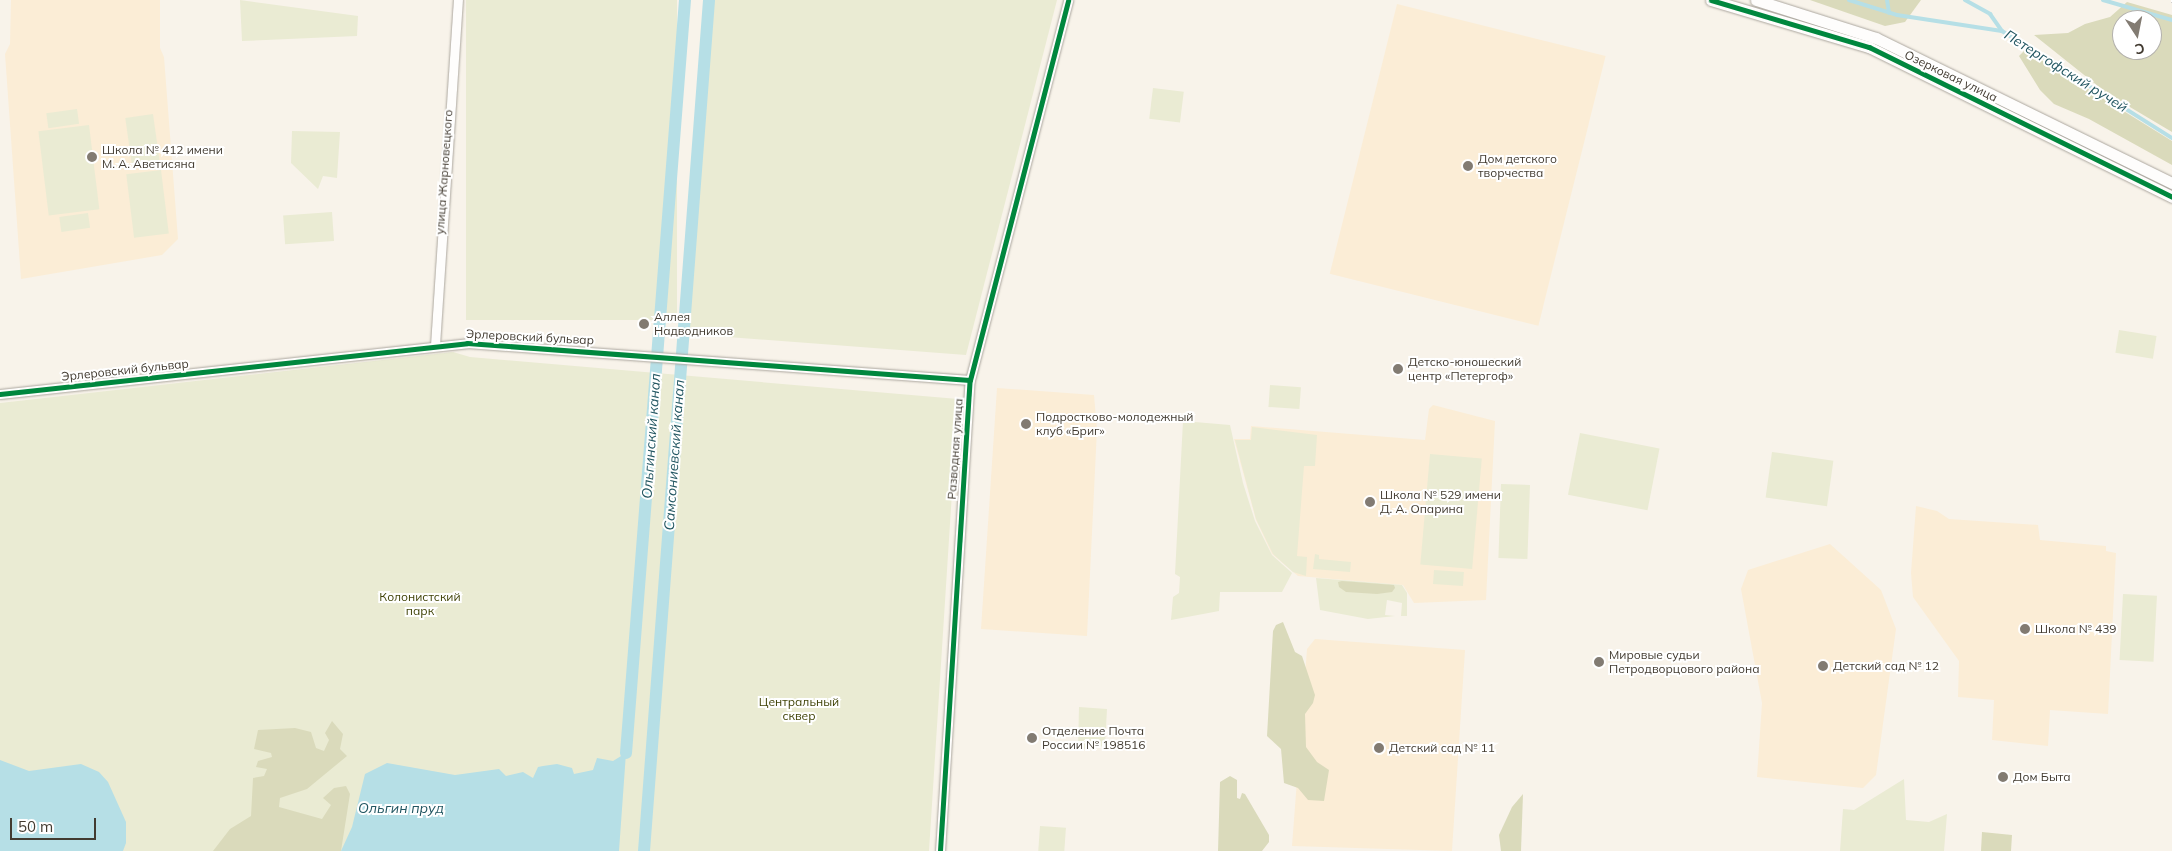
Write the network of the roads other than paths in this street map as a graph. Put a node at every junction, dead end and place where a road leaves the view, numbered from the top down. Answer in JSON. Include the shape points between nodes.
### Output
{"nodes":[{"id":1,"x":458,"y":0,"type":"edge"},
{"id":2,"x":1068,"y":0,"type":"edge"},
{"id":3,"x":1711,"y":0,"type":"edge"},
{"id":4,"x":1756,"y":0,"type":"edge"},
{"id":5,"x":2172,"y":183,"type":"edge"},
{"id":6,"x":2172,"y":197,"type":"edge"},
{"id":7,"x":435,"y":345,"type":"junction"},
{"id":8,"x":970,"y":380,"type":"junction"},
{"id":9,"x":0,"y":394,"type":"edge"},
{"id":10,"x":940,"y":851,"type":"edge"}],
"edges":[{"from":1,"to":7,"type":"street","name":"улица Жарновецкого"},
{"from":2,"to":8,"type":"street","name":"Разводная улица"},
{"from":3,"to":6,"type":"street","name":"Озерковая улица","via":[[1869,47]]},
{"from":4,"to":5,"type":"street","name":"Озерковая улица","via":[[1876,38]]},
{"from":7,"to":8,"type":"street","name":"Эрлеровский бульвар","via":[[502,344]]},
{"from":7,"to":9,"type":"street","name":"Эрлеровский бульвар"},
{"from":8,"to":10,"type":"street","name":"Разводная улица"}]}
